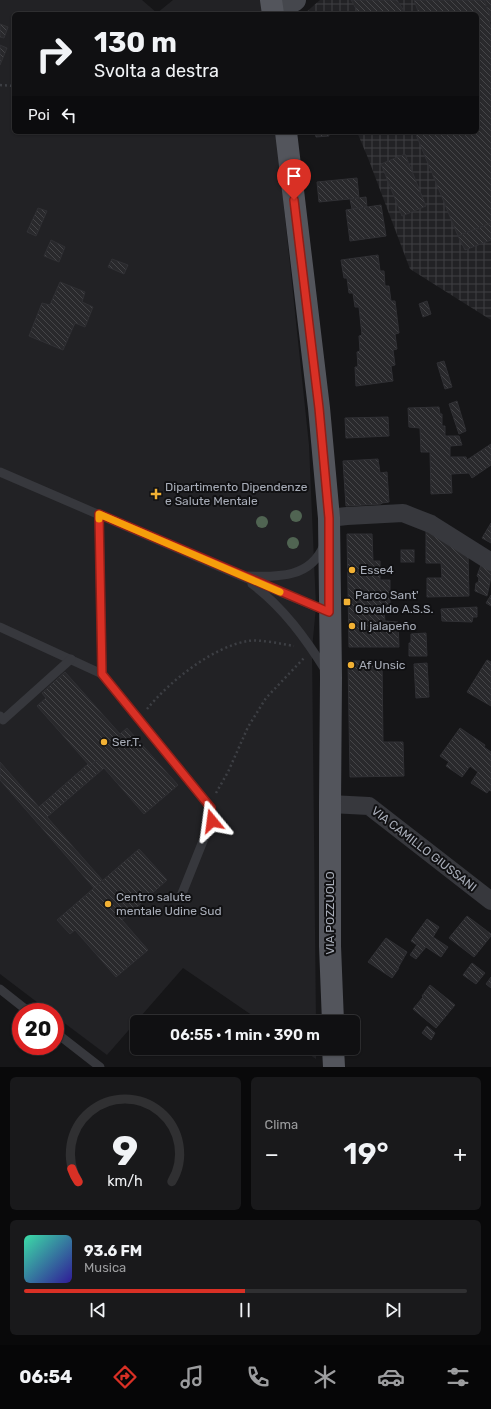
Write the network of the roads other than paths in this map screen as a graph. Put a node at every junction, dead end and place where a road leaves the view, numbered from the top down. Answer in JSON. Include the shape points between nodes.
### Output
{"nodes":[{"id":1,"x":295,"y":0,"type":"edge"},
{"id":2,"x":272,"y":9,"type":"edge"},
{"id":3,"x":286,"y":134,"type":"edge"},
{"id":4,"x":0,"y":472,"type":"edge"},
{"id":5,"x":99,"y":514,"type":"junction"},
{"id":6,"x":329,"y":518,"type":"junction"},
{"id":7,"x":491,"y":562,"type":"edge"},
{"id":8,"x":241,"y":576,"type":"junction"},
{"id":9,"x":329,"y":612,"type":"junction"},
{"id":10,"x":0,"y":627,"type":"edge"},
{"id":11,"x":71,"y":659,"type":"junction"},
{"id":12,"x":102,"y":674,"type":"junction"},
{"id":13,"x":331,"y":678,"type":"junction"},
{"id":14,"x":0,"y":716,"type":"edge"},
{"id":15,"x":330,"y":804,"type":"junction"},
{"id":16,"x":181,"y":896,"type":"dead end"},
{"id":17,"x":491,"y":901,"type":"edge"},
{"id":18,"x":0,"y":989,"type":"edge"},
{"id":19,"x":18,"y":1003,"type":"edge"},
{"id":20,"x":332,"y":1015,"type":"edge"},
{"id":21,"x":64,"y":1039,"type":"edge"},
{"id":22,"x":333,"y":1055,"type":"edge"},
{"id":23,"x":100,"y":1067,"type":"edge"},
{"id":24,"x":334,"y":1067,"type":"edge"}],
"edges":[{"from":1,"to":2,"type":"street"},
{"from":3,"to":6,"type":"main road","name":"VIA POZZUOLO","via":[[319,408]]},
{"from":4,"to":5,"type":"lane"},
{"from":5,"to":8,"type":"lane"},
{"from":5,"to":12,"type":"lane"},
{"from":6,"to":7,"type":"street","via":[[403,513],[431,524]]},
{"from":6,"to":8,"type":"lane","via":[[325,541],[314,562],[286,575]]},
{"from":6,"to":9,"type":"main road","name":"VIA POZZUOLO"},
{"from":8,"to":9,"type":"lane"},
{"from":8,"to":13,"type":"lane","via":[[279,608],[312,649]]},
{"from":9,"to":13,"type":"main road","name":"VIA POZZUOLO"},
{"from":10,"to":11,"type":"lane"},
{"from":11,"to":12,"type":"lane"},
{"from":11,"to":14,"type":"lane","via":[[3,720]]},
{"from":12,"to":16,"type":"lane","via":[[211,808],[212,821]]},
{"from":13,"to":15,"type":"main road","name":"VIA POZZUOLO"},
{"from":15,"to":17,"type":"street","name":"VIA CAMILLO GIUSSANI","via":[[369,806]]},
{"from":15,"to":20,"type":"main road","name":"VIA POZZUOLO"},
{"from":18,"to":19,"type":"lane"},
{"from":21,"to":23,"type":"lane"},
{"from":22,"to":24,"type":"main road"}]}
